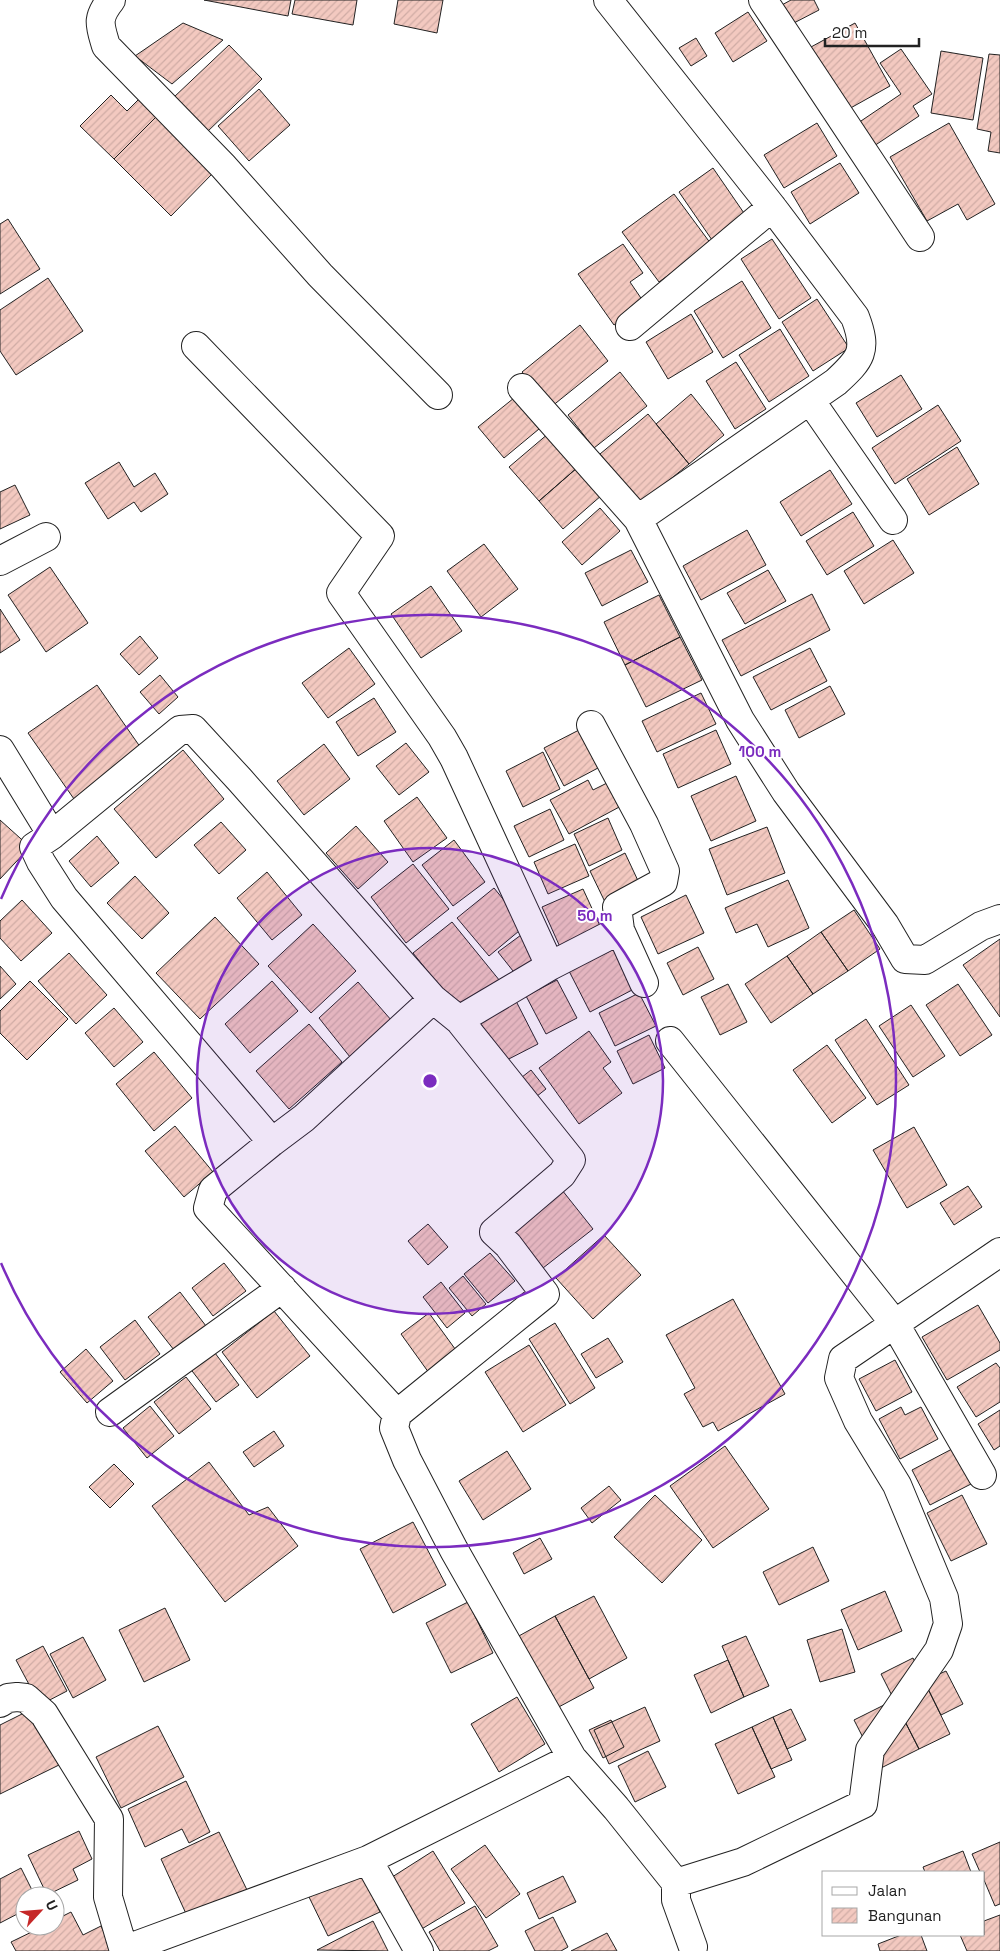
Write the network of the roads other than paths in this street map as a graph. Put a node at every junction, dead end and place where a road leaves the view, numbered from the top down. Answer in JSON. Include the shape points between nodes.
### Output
{"nodes":[{"id":1,"x":112,"y":0,"type":"edge"},
{"id":2,"x":608,"y":0,"type":"edge"},
{"id":3,"x":763,"y":0,"type":"edge"},
{"id":4,"x":772,"y":207,"type":"junction"},
{"id":5,"x":920,"y":237,"type":"dead end"},
{"id":6,"x":630,"y":326,"type":"dead end"},
{"id":7,"x":196,"y":346,"type":"dead end"},
{"id":8,"x":522,"y":388,"type":"dead end"},
{"id":9,"x":438,"y":395,"type":"dead end"},
{"id":10,"x":810,"y":400,"type":"junction"},
{"id":11,"x":638,"y":519,"type":"junction"},
{"id":12,"x":893,"y":520,"type":"dead end"},
{"id":13,"x":46,"y":537,"type":"dead end"},
{"id":14,"x":0,"y":561,"type":"edge"},
{"id":15,"x":592,"y":725,"type":"dead end"},
{"id":16,"x":0,"y":750,"type":"edge"},
{"id":17,"x":52,"y":835,"type":"junction"},
{"id":18,"x":1000,"y":919,"type":"edge"},
{"id":19,"x":620,"y":930,"type":"junction"},
{"id":20,"x":550,"y":966,"type":"junction"},
{"id":21,"x":644,"y":983,"type":"dead end"},
{"id":22,"x":433,"y":999,"type":"junction"},
{"id":23,"x":459,"y":1020,"type":"junction"},
{"id":24,"x":670,"y":1041,"type":"dead end"},
{"id":25,"x":272,"y":1142,"type":"junction"},
{"id":26,"x":1000,"y":1252,"type":"edge"},
{"id":27,"x":282,"y":1288,"type":"junction"},
{"id":28,"x":895,"y":1324,"type":"junction"},
{"id":29,"x":110,"y":1412,"type":"dead end"},
{"id":30,"x":397,"y":1414,"type":"junction"},
{"id":31,"x":982,"y":1475,"type":"dead end"},
{"id":32,"x":0,"y":1703,"type":"edge"},
{"id":33,"x":572,"y":1758,"type":"junction"},
{"id":34,"x":368,"y":1860,"type":"junction"},
{"id":35,"x":676,"y":1883,"type":"junction"},
{"id":36,"x":694,"y":1947,"type":"dead end"},
{"id":37,"x":124,"y":1951,"type":"edge"},
{"id":38,"x":419,"y":1951,"type":"edge"}],
"edges":[{"from":1,"to":9,"type":"street","via":[[100,22],[106,46],[223,166],[320,275]]},
{"from":2,"to":4,"type":"street"},
{"from":3,"to":5,"type":"street"},
{"from":4,"to":6,"type":"street"},
{"from":4,"to":10,"type":"street","via":[[855,317],[862,334],[862,349],[852,367]]},
{"from":7,"to":20,"type":"street","via":[[380,536],[342,594],[454,758]]},
{"from":8,"to":11,"type":"street"},
{"from":10,"to":11,"type":"street"},
{"from":10,"to":12,"type":"street"},
{"from":11,"to":18,"type":"street","via":[[740,720],[786,792],[885,926],[905,959],[925,960],[981,926]]},
{"from":13,"to":14,"type":"street"},
{"from":15,"to":19,"type":"street","via":[[665,871],[663,882],[617,907]]},
{"from":16,"to":17,"type":"street"},
{"from":17,"to":22,"type":"street","via":[[180,730],[194,729]]},
{"from":17,"to":25,"type":"street","via":[[34,847],[64,898]]},
{"from":19,"to":20,"type":"street"},
{"from":19,"to":21,"type":"street"},
{"from":20,"to":23,"type":"street"},
{"from":22,"to":23,"type":"street"},
{"from":22,"to":25,"type":"street","via":[[304,1118]]},
{"from":23,"to":30,"type":"street","via":[[571,1160],[562,1174],[494,1232],[508,1245],[545,1294]]},
{"from":24,"to":28,"type":"street"},
{"from":25,"to":27,"type":"street","via":[[213,1190],[208,1208]]},
{"from":26,"to":28,"type":"street"},
{"from":27,"to":29,"type":"street"},
{"from":27,"to":30,"type":"street"},
{"from":28,"to":31,"type":"street"},
{"from":28,"to":35,"type":"street","via":[[843,1359],[838,1378],[858,1421],[898,1486],[944,1598],[948,1624],[939,1650],[870,1750],[863,1804],[743,1862]]},
{"from":30,"to":33,"type":"street","via":[[394,1428],[407,1460]]},
{"from":32,"to":37,"type":"street","via":[[8,1698],[26,1698],[44,1714],[109,1819],[108,1897]]},
{"from":33,"to":34,"type":"street"},
{"from":33,"to":35,"type":"street"},
{"from":34,"to":37,"type":"street"},
{"from":34,"to":38,"type":"street"},
{"from":35,"to":36,"type":"street","via":[[676,1900]]}]}
